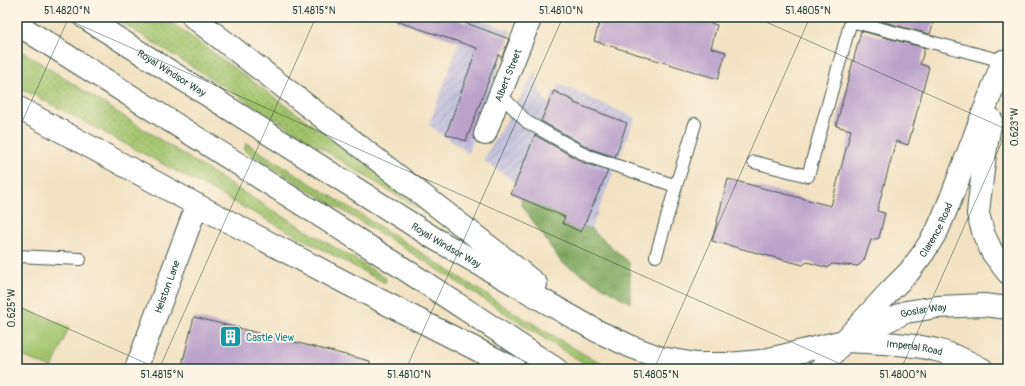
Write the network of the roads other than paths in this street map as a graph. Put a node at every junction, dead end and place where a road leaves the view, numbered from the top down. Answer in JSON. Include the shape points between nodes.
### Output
{"nodes":[{"id":1,"x":84,"y":17,"type":"edge"},
{"id":2,"x":193,"y":17,"type":"edge"},
{"id":3,"x":531,"y":17,"type":"edge"},
{"id":4,"x":17,"y":24,"type":"edge"},
{"id":5,"x":1006,"y":51,"type":"edge"},
{"id":6,"x":500,"y":94,"type":"junction"},
{"id":7,"x":17,"y":107,"type":"edge"},
{"id":8,"x":695,"y":124,"type":"dead end"},
{"id":9,"x":485,"y":134,"type":"dead end"},
{"id":10,"x":754,"y":162,"type":"dead end"},
{"id":11,"x":676,"y":186,"type":"junction"},
{"id":12,"x":197,"y":205,"type":"junction"},
{"id":13,"x":17,"y":256,"type":"edge"},
{"id":14,"x":656,"y":256,"type":"dead end"},
{"id":15,"x":80,"y":259,"type":"dead end"},
{"id":16,"x":1008,"y":272,"type":"edge"},
{"id":17,"x":1008,"y":308,"type":"edge"},
{"id":18,"x":578,"y":319,"type":"junction"},
{"id":19,"x":844,"y":341,"type":"junction"},
{"id":20,"x":136,"y":369,"type":"edge"},
{"id":21,"x":515,"y":369,"type":"edge"},
{"id":22,"x":556,"y":369,"type":"edge"},
{"id":23,"x":821,"y":369,"type":"edge"},
{"id":24,"x":982,"y":369,"type":"edge"}],
"edges":[{"from":1,"to":18,"type":"main road","name":"Royal Windsor Way","via":[[437,240]]},
{"from":2,"to":18,"type":"main road","via":[[500,255]]},
{"from":3,"to":6,"type":"main road","name":"Albert Street"},
{"from":4,"to":22,"type":"main road","via":[[404,269]]},
{"from":5,"to":10,"type":"lane","via":[[850,21],[808,176]]},
{"from":5,"to":16,"type":"main road","via":[[985,154],[978,214],[992,252]]},
{"from":5,"to":19,"type":"main road","name":"Clarence Road","via":[[938,229],[909,272]]},
{"from":6,"to":9,"type":"main road","name":"Albert Street"},
{"from":6,"to":11,"type":"lane","via":[[527,122],[588,156]]},
{"from":7,"to":12,"type":"main road"},
{"from":8,"to":11,"type":"lane"},
{"from":11,"to":14,"type":"lane"},
{"from":12,"to":20,"type":"main road","name":"Helston Lane"},
{"from":12,"to":21,"type":"main road"},
{"from":13,"to":15,"type":"lane"},
{"from":17,"to":19,"type":"main road","name":"Goslar Way","via":[[984,305],[937,307],[906,312]]},
{"from":18,"to":19,"type":"main road","name":"Royal Windsor Way","via":[[597,331],[640,350],[661,358],[696,364],[761,361]]},
{"from":19,"to":23,"type":"main road","name":"Clarence Road"},
{"from":19,"to":24,"type":"main road","name":"Imperial Road","via":[[912,345],[946,353]]}]}
